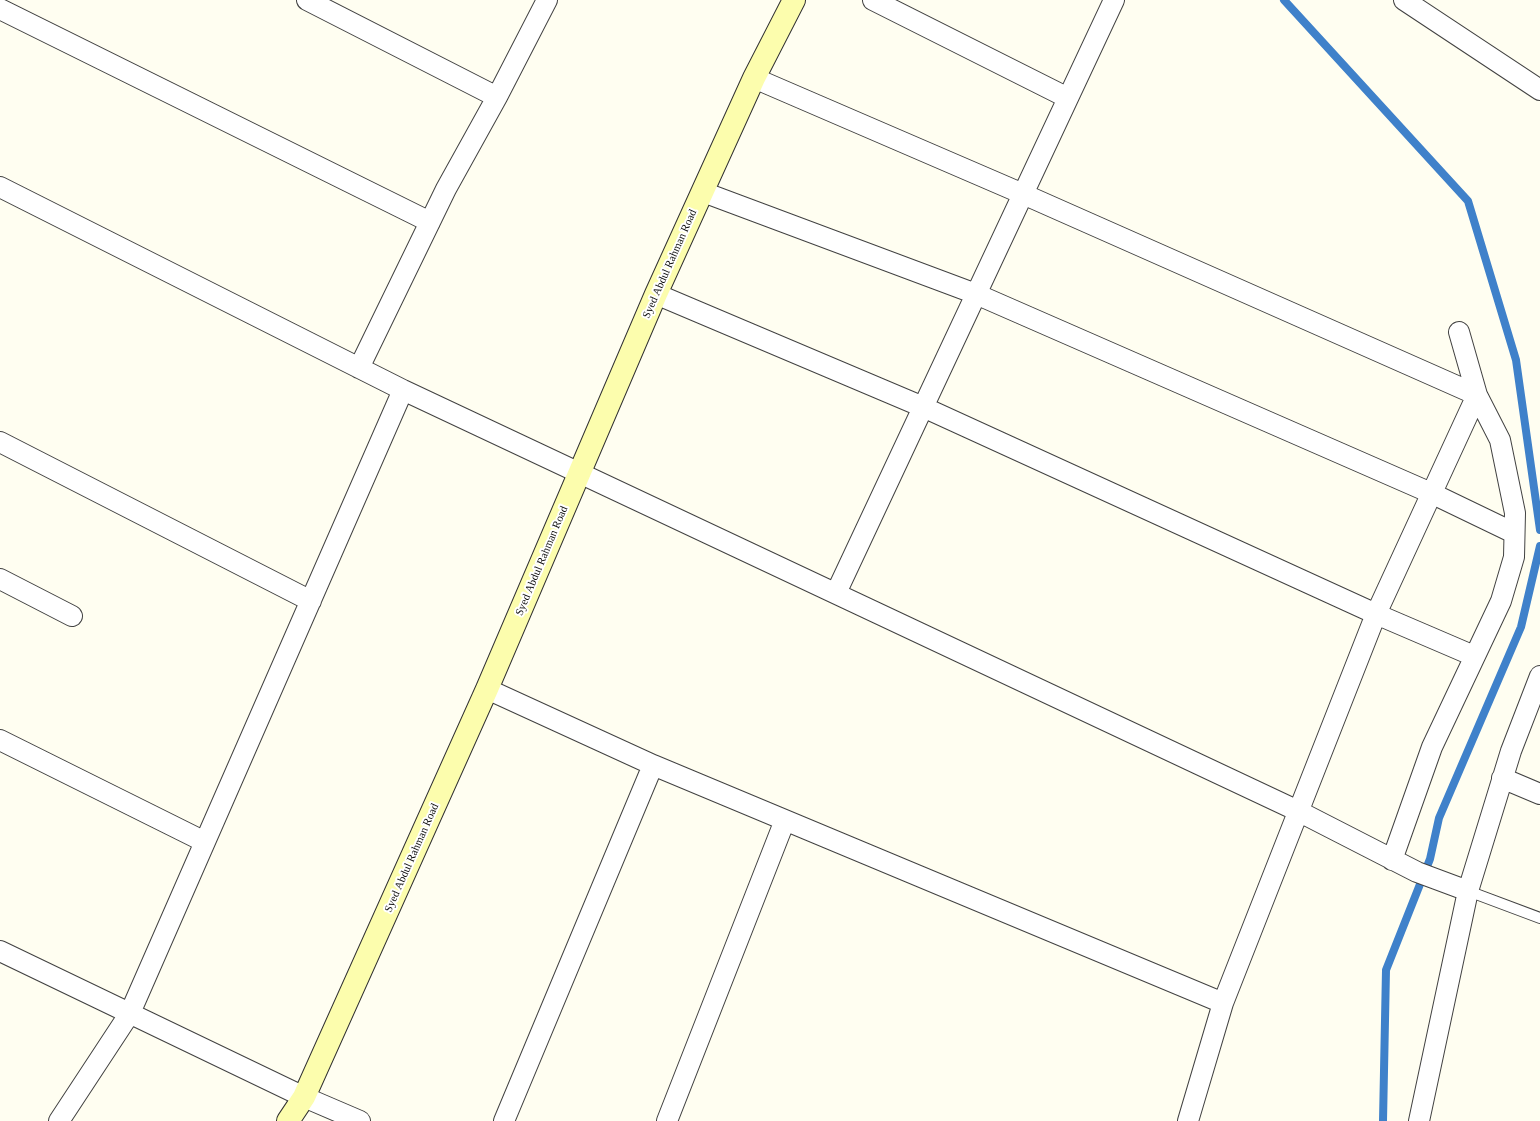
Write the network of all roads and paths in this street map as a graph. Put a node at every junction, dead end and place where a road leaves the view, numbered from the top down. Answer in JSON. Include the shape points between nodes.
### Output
{"nodes":[{"id":1,"x":307,"y":0,"type":"edge"},
{"id":2,"x":548,"y":0,"type":"edge"},
{"id":3,"x":794,"y":0,"type":"edge"},
{"id":4,"x":873,"y":0,"type":"edge"},
{"id":5,"x":1114,"y":0,"type":"edge"},
{"id":6,"x":1404,"y":0,"type":"edge"},
{"id":7,"x":0,"y":9,"type":"edge"},
{"id":8,"x":754,"y":78,"type":"junction"},
{"id":9,"x":1540,"y":90,"type":"edge"},
{"id":10,"x":497,"y":97,"type":"junction"},
{"id":11,"x":1068,"y":98,"type":"junction"},
{"id":12,"x":0,"y":187,"type":"edge"},
{"id":13,"x":703,"y":192,"type":"junction"},
{"id":14,"x":1023,"y":194,"type":"junction"},
{"id":15,"x":430,"y":222,"type":"junction"},
{"id":16,"x":656,"y":294,"type":"junction"},
{"id":17,"x":976,"y":294,"type":"junction"},
{"id":18,"x":1459,"y":332,"type":"dead end"},
{"id":19,"x":359,"y":368,"type":"junction"},
{"id":20,"x":403,"y":390,"type":"junction"},
{"id":21,"x":1477,"y":396,"type":"junction"},
{"id":22,"x":924,"y":407,"type":"junction"},
{"id":23,"x":0,"y":442,"type":"edge"},
{"id":24,"x":580,"y":474,"type":"junction"},
{"id":25,"x":1431,"y":493,"type":"junction"},
{"id":26,"x":1514,"y":533,"type":"junction"},
{"id":27,"x":0,"y":578,"type":"edge"},
{"id":28,"x":836,"y":593,"type":"junction"},
{"id":29,"x":311,"y":601,"type":"junction"},
{"id":30,"x":1376,"y":614,"type":"junction"},
{"id":31,"x":72,"y":616,"type":"dead end"},
{"id":32,"x":1474,"y":656,"type":"junction"},
{"id":33,"x":1540,"y":676,"type":"edge"},
{"id":34,"x":487,"y":689,"type":"junction"},
{"id":35,"x":0,"y":740,"type":"edge"},
{"id":36,"x":653,"y":765,"type":"junction"},
{"id":37,"x":1502,"y":778,"type":"junction"},
{"id":38,"x":1540,"y":794,"type":"edge"},
{"id":39,"x":1298,"y":811,"type":"junction"},
{"id":40,"x":785,"y":820,"type":"junction"},
{"id":41,"x":205,"y":842,"type":"junction"},
{"id":42,"x":1392,"y":860,"type":"junction"},
{"id":43,"x":1468,"y":891,"type":"junction"},
{"id":44,"x":1540,"y":918,"type":"edge"},
{"id":45,"x":0,"y":951,"type":"edge"},
{"id":46,"x":1223,"y":1003,"type":"junction"},
{"id":47,"x":130,"y":1013,"type":"junction"},
{"id":48,"x":304,"y":1097,"type":"junction"},
{"id":49,"x":59,"y":1121,"type":"edge"},
{"id":50,"x":288,"y":1121,"type":"edge"},
{"id":51,"x":360,"y":1121,"type":"edge"},
{"id":52,"x":504,"y":1121,"type":"edge"},
{"id":53,"x":667,"y":1121,"type":"edge"},
{"id":54,"x":1188,"y":1121,"type":"edge"},
{"id":55,"x":1419,"y":1121,"type":"edge"}],
"edges":[{"from":1,"to":10,"type":"street"},
{"from":2,"to":10,"type":"street"},
{"from":3,"to":8,"type":"street","name":"Syed Abdul Rahman Road"},
{"from":4,"to":11,"type":"street"},
{"from":5,"to":11,"type":"street"},
{"from":6,"to":9,"type":"street"},
{"from":7,"to":15,"type":"street"},
{"from":8,"to":13,"type":"street","name":"Syed Abdul Rahman Road"},
{"from":8,"to":14,"type":"street"},
{"from":10,"to":15,"type":"street"},
{"from":11,"to":14,"type":"street"},
{"from":12,"to":19,"type":"street"},
{"from":13,"to":16,"type":"street","name":"Syed Abdul Rahman Road"},
{"from":13,"to":17,"type":"street"},
{"from":14,"to":17,"type":"street"},
{"from":14,"to":21,"type":"street"},
{"from":15,"to":19,"type":"street"},
{"from":16,"to":22,"type":"street"},
{"from":16,"to":24,"type":"street","name":"Syed Abdul Rahman Road"},
{"from":17,"to":22,"type":"street"},
{"from":17,"to":25,"type":"street"},
{"from":18,"to":21,"type":"street"},
{"from":19,"to":20,"type":"street"},
{"from":20,"to":24,"type":"street"},
{"from":20,"to":29,"type":"street"},
{"from":21,"to":25,"type":"street"},
{"from":21,"to":26,"type":"street","via":[[1500,440],[1515,513]]},
{"from":22,"to":28,"type":"street"},
{"from":22,"to":30,"type":"street"},
{"from":23,"to":29,"type":"street"},
{"from":24,"to":28,"type":"street"},
{"from":24,"to":34,"type":"street","name":"Syed Abdul Rahman Road"},
{"from":25,"to":26,"type":"street"},
{"from":25,"to":30,"type":"street"},
{"from":26,"to":32,"type":"street","via":[[1514,557],[1501,601]]},
{"from":27,"to":31,"type":"street"},
{"from":28,"to":39,"type":"street"},
{"from":29,"to":41,"type":"street"},
{"from":30,"to":32,"type":"street"},
{"from":30,"to":39,"type":"street"},
{"from":32,"to":42,"type":"street","via":[[1432,747]]},
{"from":33,"to":37,"type":"street"},
{"from":34,"to":36,"type":"street"},
{"from":34,"to":48,"type":"street","name":"Syed Abdul Rahman Road"},
{"from":35,"to":41,"type":"street"},
{"from":36,"to":40,"type":"street"},
{"from":36,"to":52,"type":"street"},
{"from":37,"to":38,"type":"street"},
{"from":37,"to":43,"type":"street"},
{"from":39,"to":42,"type":"street"},
{"from":39,"to":46,"type":"street"},
{"from":40,"to":46,"type":"street"},
{"from":40,"to":53,"type":"street"},
{"from":41,"to":47,"type":"street"},
{"from":42,"to":43,"type":"street"},
{"from":43,"to":44,"type":"lane"},
{"from":43,"to":55,"type":"street"},
{"from":45,"to":47,"type":"street"},
{"from":46,"to":54,"type":"street"},
{"from":47,"to":48,"type":"street"},
{"from":47,"to":49,"type":"street"},
{"from":48,"to":50,"type":"street","name":"Syed Abdul Rahman Road"},
{"from":48,"to":51,"type":"street"}]}
